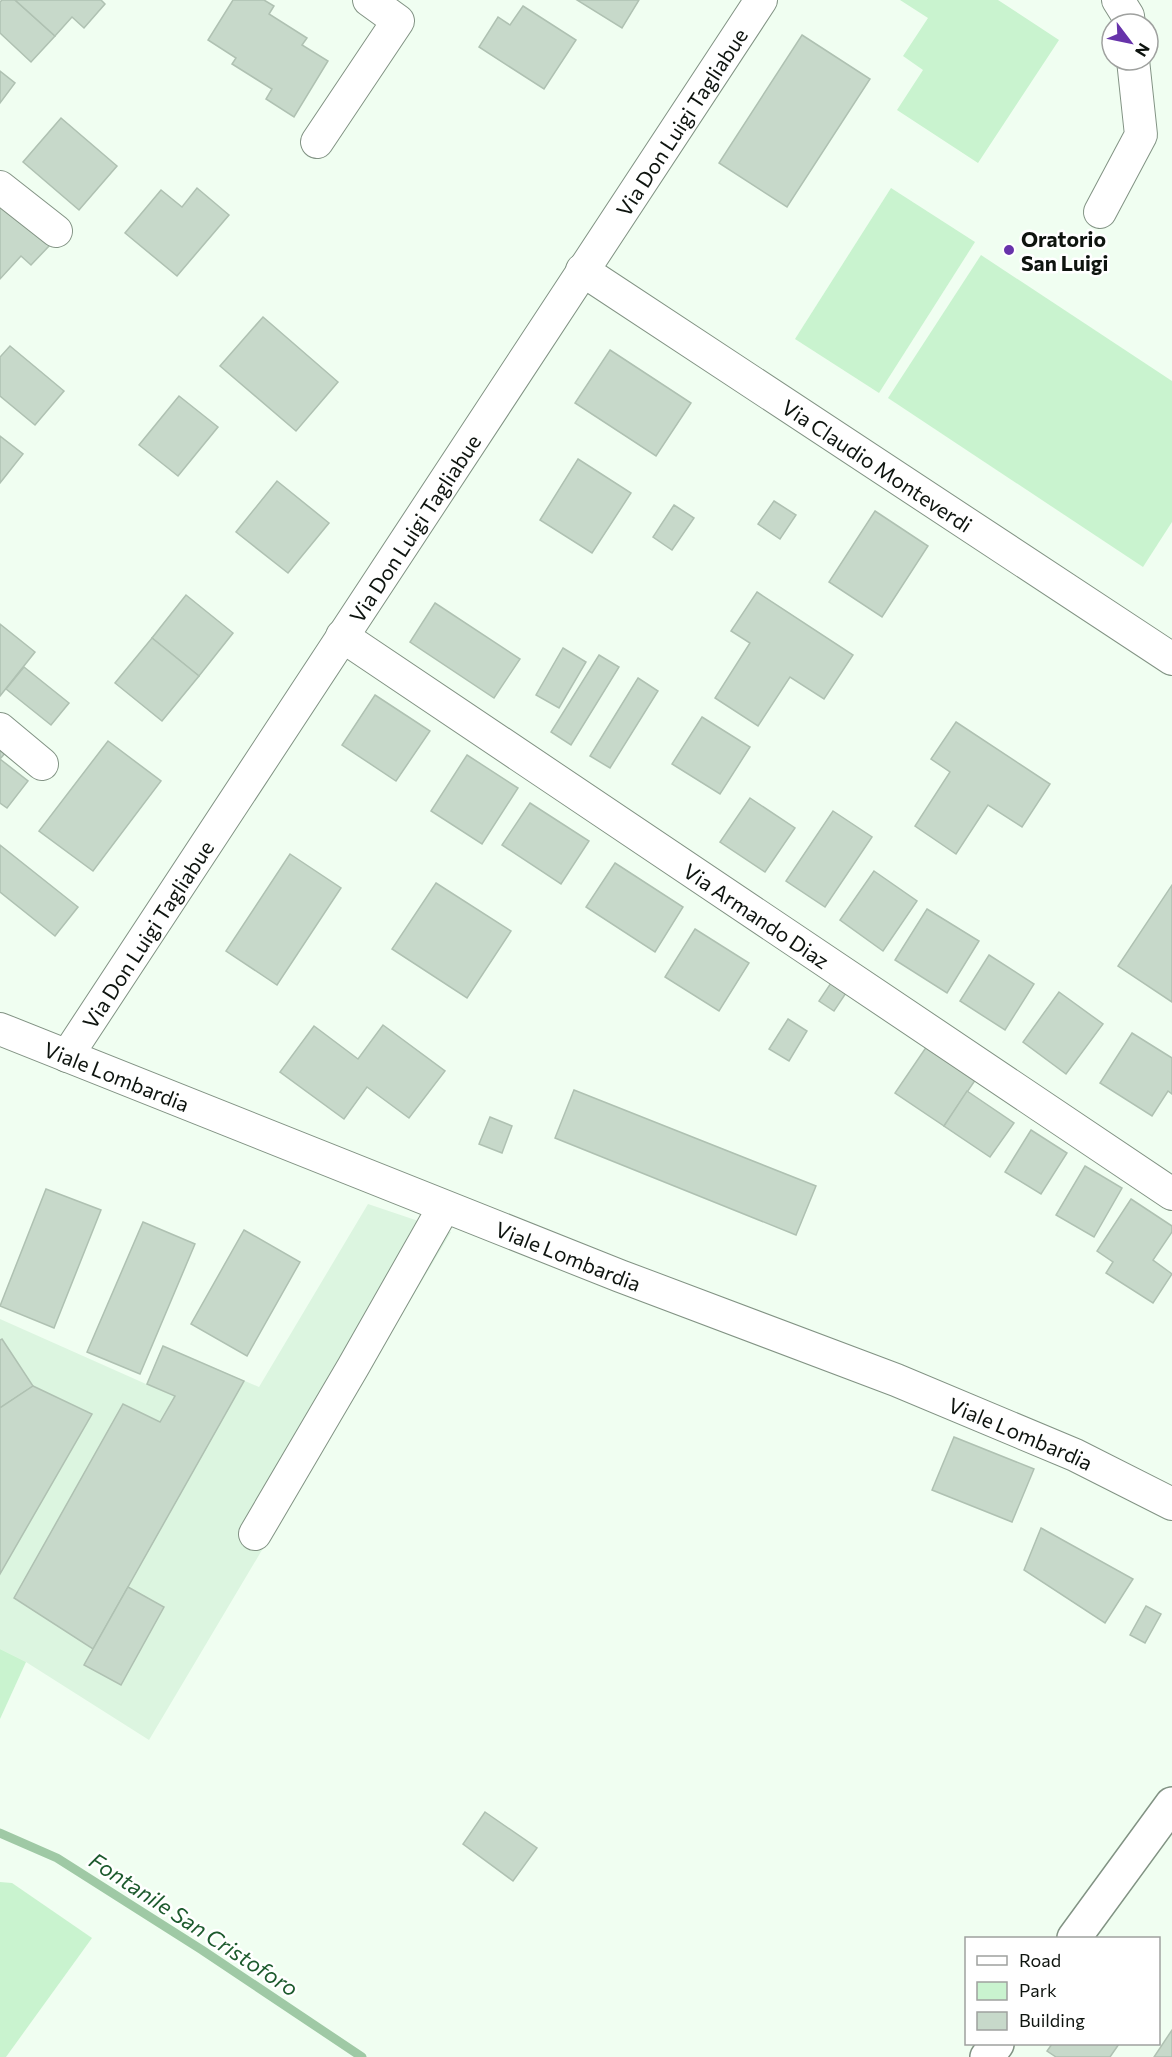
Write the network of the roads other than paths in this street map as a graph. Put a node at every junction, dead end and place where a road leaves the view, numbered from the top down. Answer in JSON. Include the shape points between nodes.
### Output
{"nodes":[{"id":1,"x":369,"y":0,"type":"edge"},
{"id":2,"x":761,"y":0,"type":"edge"},
{"id":3,"x":1134,"y":72,"type":"edge"},
{"id":4,"x":317,"y":142,"type":"dead end"},
{"id":5,"x":0,"y":187,"type":"edge"},
{"id":6,"x":1100,"y":212,"type":"dead end"},
{"id":7,"x":56,"y":231,"type":"dead end"},
{"id":8,"x":582,"y":270,"type":"junction"},
{"id":9,"x":342,"y":636,"type":"junction"},
{"id":10,"x":1172,"y":659,"type":"edge"},
{"id":11,"x":0,"y":729,"type":"edge"},
{"id":12,"x":42,"y":764,"type":"dead end"},
{"id":13,"x":0,"y":1029,"type":"edge"},
{"id":14,"x":67,"y":1056,"type":"junction"},
{"id":15,"x":1172,"y":1194,"type":"edge"},
{"id":16,"x":444,"y":1207,"type":"junction"},
{"id":17,"x":1136,"y":1486,"type":"junction"},
{"id":18,"x":1172,"y":1504,"type":"edge"},
{"id":19,"x":1172,"y":1528,"type":"edge"},
{"id":20,"x":255,"y":1534,"type":"dead end"},
{"id":21,"x":1172,"y":1804,"type":"edge"},
{"id":22,"x":1075,"y":1937,"type":"edge"}],
"edges":[{"from":1,"to":4,"type":"street","via":[[398,21]]},
{"from":2,"to":8,"type":"street","name":"Via Don Luigi Tagliabue"},
{"from":3,"to":6,"type":"street","via":[[1141,135]]},
{"from":5,"to":7,"type":"street"},
{"from":8,"to":9,"type":"street","name":"Via Don Luigi Tagliabue"},
{"from":8,"to":10,"type":"street","name":"Via Claudio Monteverdi"},
{"from":9,"to":14,"type":"street","name":"Via Don Luigi Tagliabue"},
{"from":9,"to":15,"type":"street","name":"Via Armando Diaz"},
{"from":11,"to":12,"type":"street"},
{"from":13,"to":14,"type":"street","name":"Viale Lombardia"},
{"from":14,"to":16,"type":"street","name":"Viale Lombardia"},
{"from":16,"to":17,"type":"street","name":"Viale Lombardia","via":[[896,1380],[1075,1455]]},
{"from":16,"to":20,"type":"street"},
{"from":17,"to":18,"type":"street","name":"Viale Lombardia"},
{"from":17,"to":19,"type":"street","name":"Viale Lombardia"},
{"from":21,"to":22,"type":"main road"}]}
